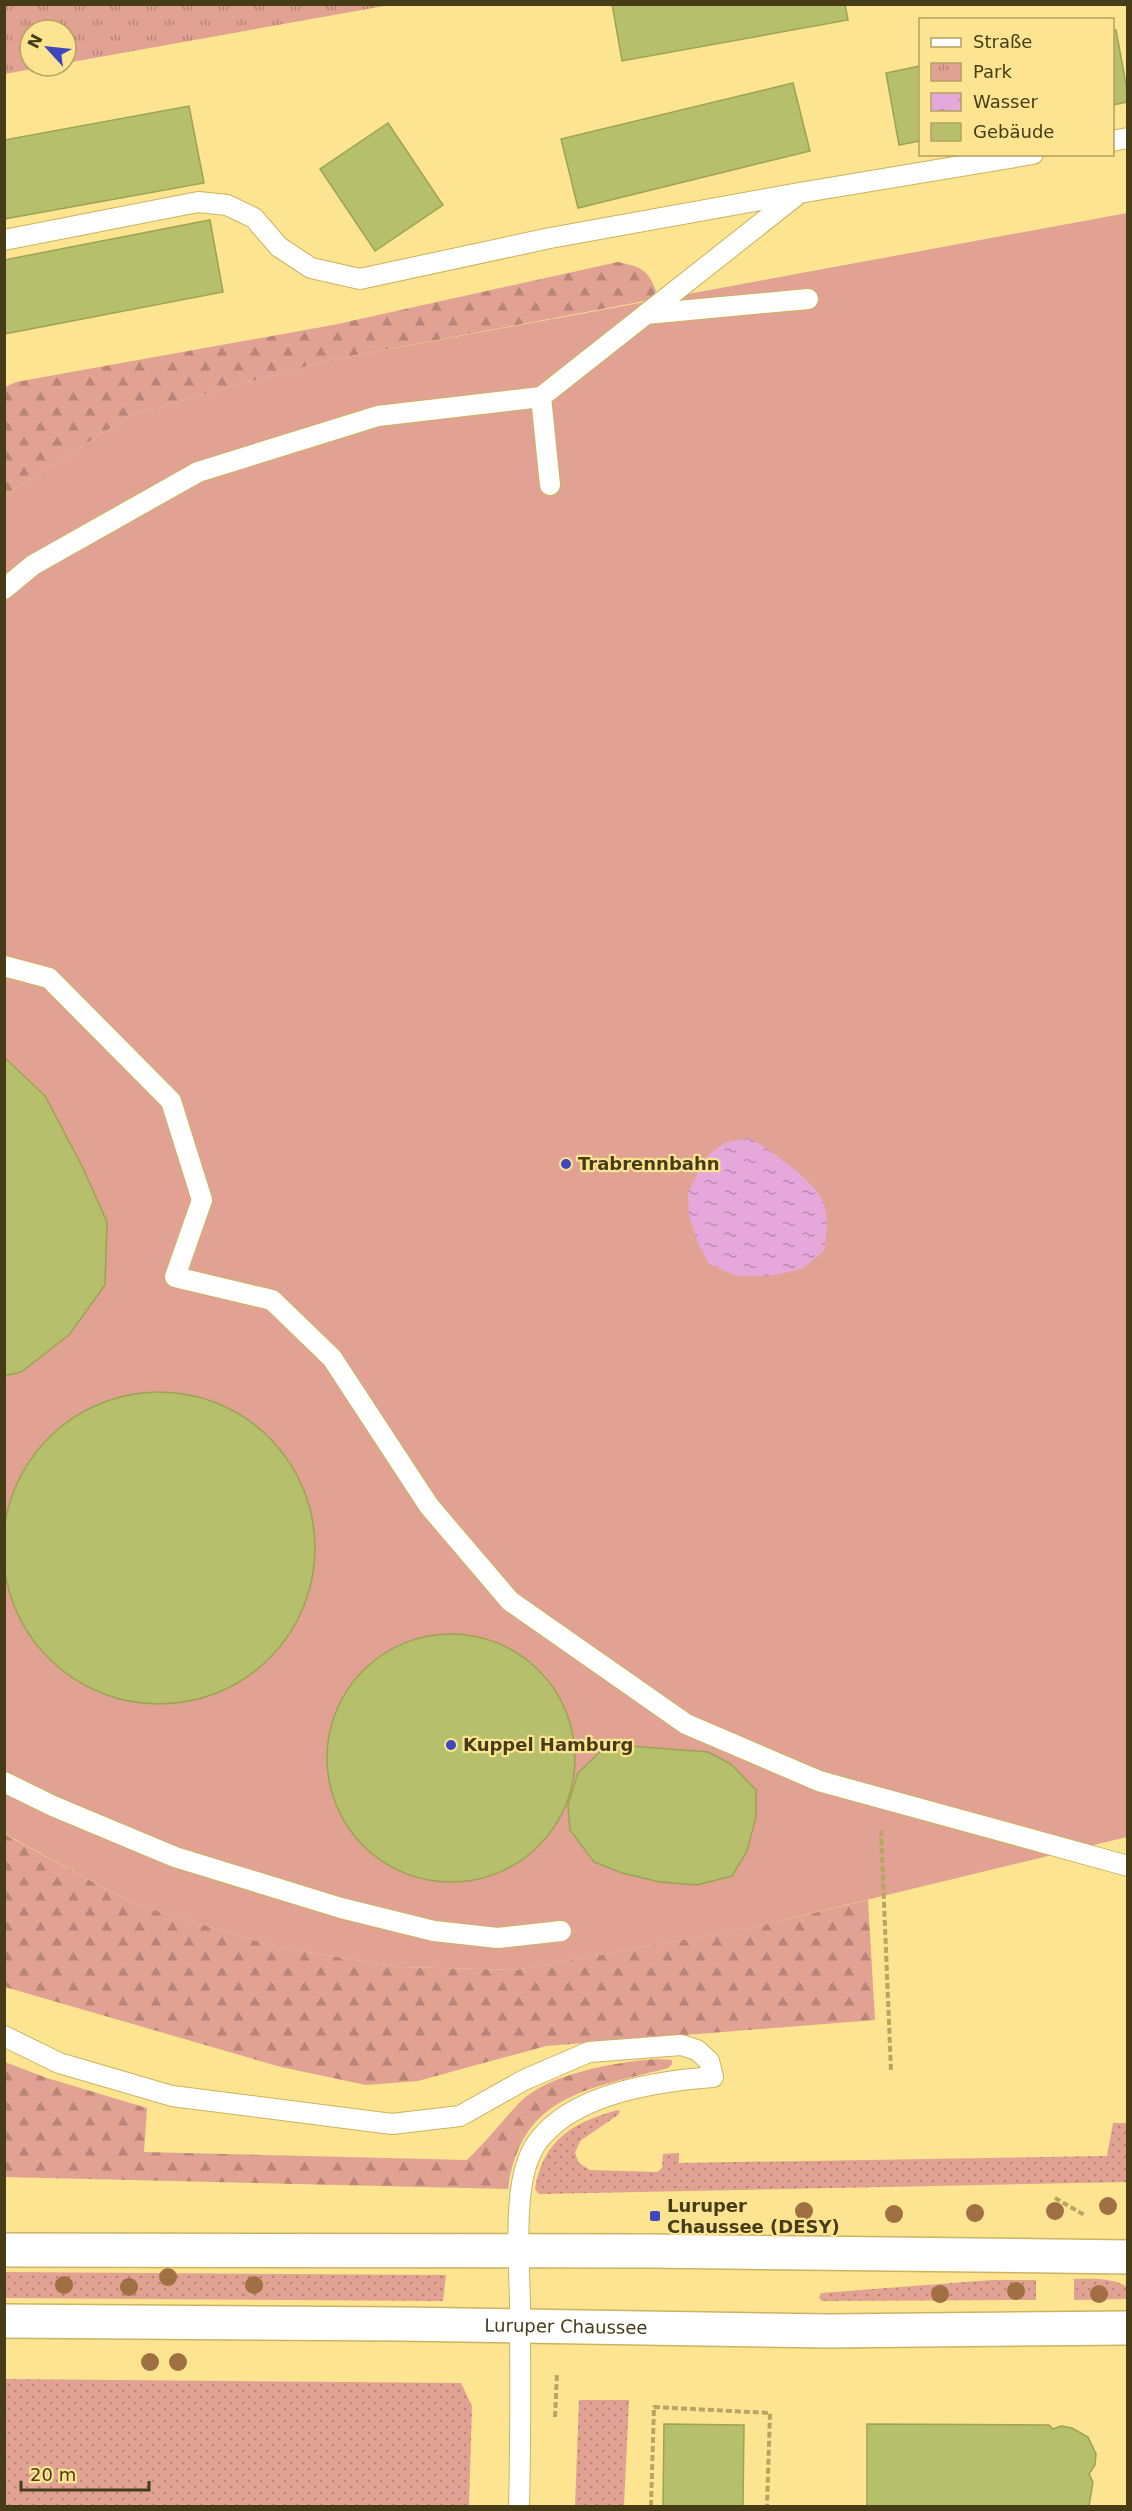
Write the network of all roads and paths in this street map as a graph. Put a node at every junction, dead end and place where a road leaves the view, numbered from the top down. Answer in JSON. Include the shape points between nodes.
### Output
{"nodes":[{"id":1,"x":1021,"y":156,"type":"edge"},
{"id":2,"x":799,"y":193,"type":"junction"},
{"id":3,"x":4,"y":240,"type":"edge"},
{"id":4,"x":808,"y":299,"type":"dead end"},
{"id":5,"x":646,"y":314,"type":"junction"},
{"id":6,"x":541,"y":397,"type":"junction"},
{"id":7,"x":550,"y":485,"type":"dead end"},
{"id":8,"x":4,"y":589,"type":"edge"},
{"id":9,"x":4,"y":966,"type":"edge"},
{"id":10,"x":4,"y":1782,"type":"edge"},
{"id":11,"x":881,"y":1829,"type":"dead end"},
{"id":12,"x":1128,"y":1866,"type":"edge"},
{"id":13,"x":561,"y":1931,"type":"dead end"},
{"id":14,"x":4,"y":2036,"type":"edge"},
{"id":15,"x":891,"y":2071,"type":"dead end"},
{"id":16,"x":4,"y":2250,"type":"edge"},
{"id":17,"x":519,"y":2252,"type":"junction"},
{"id":18,"x":1128,"y":2257,"type":"edge"},
{"id":19,"x":4,"y":2321,"type":"edge"},
{"id":20,"x":520,"y":2325,"type":"junction"},
{"id":21,"x":1128,"y":2328,"type":"edge"},
{"id":22,"x":519,"y":2506,"type":"edge"},
{"id":23,"x":651,"y":2506,"type":"edge"},
{"id":24,"x":767,"y":2506,"type":"edge"}],
"edges":[{"from":1,"to":2,"type":"lane"},
{"from":2,"to":3,"type":"lane","via":[[550,238],[360,279],[311,268],[279,247],[254,219],[227,205],[198,202]]},
{"from":2,"to":5,"type":"lane"},
{"from":4,"to":5,"type":"lane"},
{"from":5,"to":6,"type":"lane"},
{"from":6,"to":7,"type":"lane"},
{"from":6,"to":8,"type":"lane","via":[[378,416],[198,472],[33,565]]},
{"from":9,"to":12,"type":"lane","via":[[49,978],[171,1101],[202,1200],[175,1277],[272,1300],[332,1358],[429,1506],[510,1600],[686,1725],[819,1781]]},
{"from":10,"to":13,"type":"lane","via":[[175,1857],[341,1908],[434,1931],[498,1938]]},
{"from":11,"to":15,"type":"path"},
{"from":14,"to":17,"type":"lane","via":[[59,2062],[172,2096],[392,2124],[460,2116],[524,2080],[589,2052],[681,2045],[697,2050],[709,2061],[713,2077],[631,2091],[582,2106],[542,2135],[525,2166]]},
{"from":16,"to":17,"type":"main road"},
{"from":17,"to":18,"type":"main road"},
{"from":17,"to":20,"type":"lane"},
{"from":19,"to":20,"type":"main road","name":"Luruper Chaussee"},
{"from":20,"to":21,"type":"main road","name":"Luruper Chaussee","via":[[829,2331]]},
{"from":20,"to":22,"type":"lane"},
{"from":23,"to":24,"type":"path","via":[[654,2407],[770,2413]]}]}
